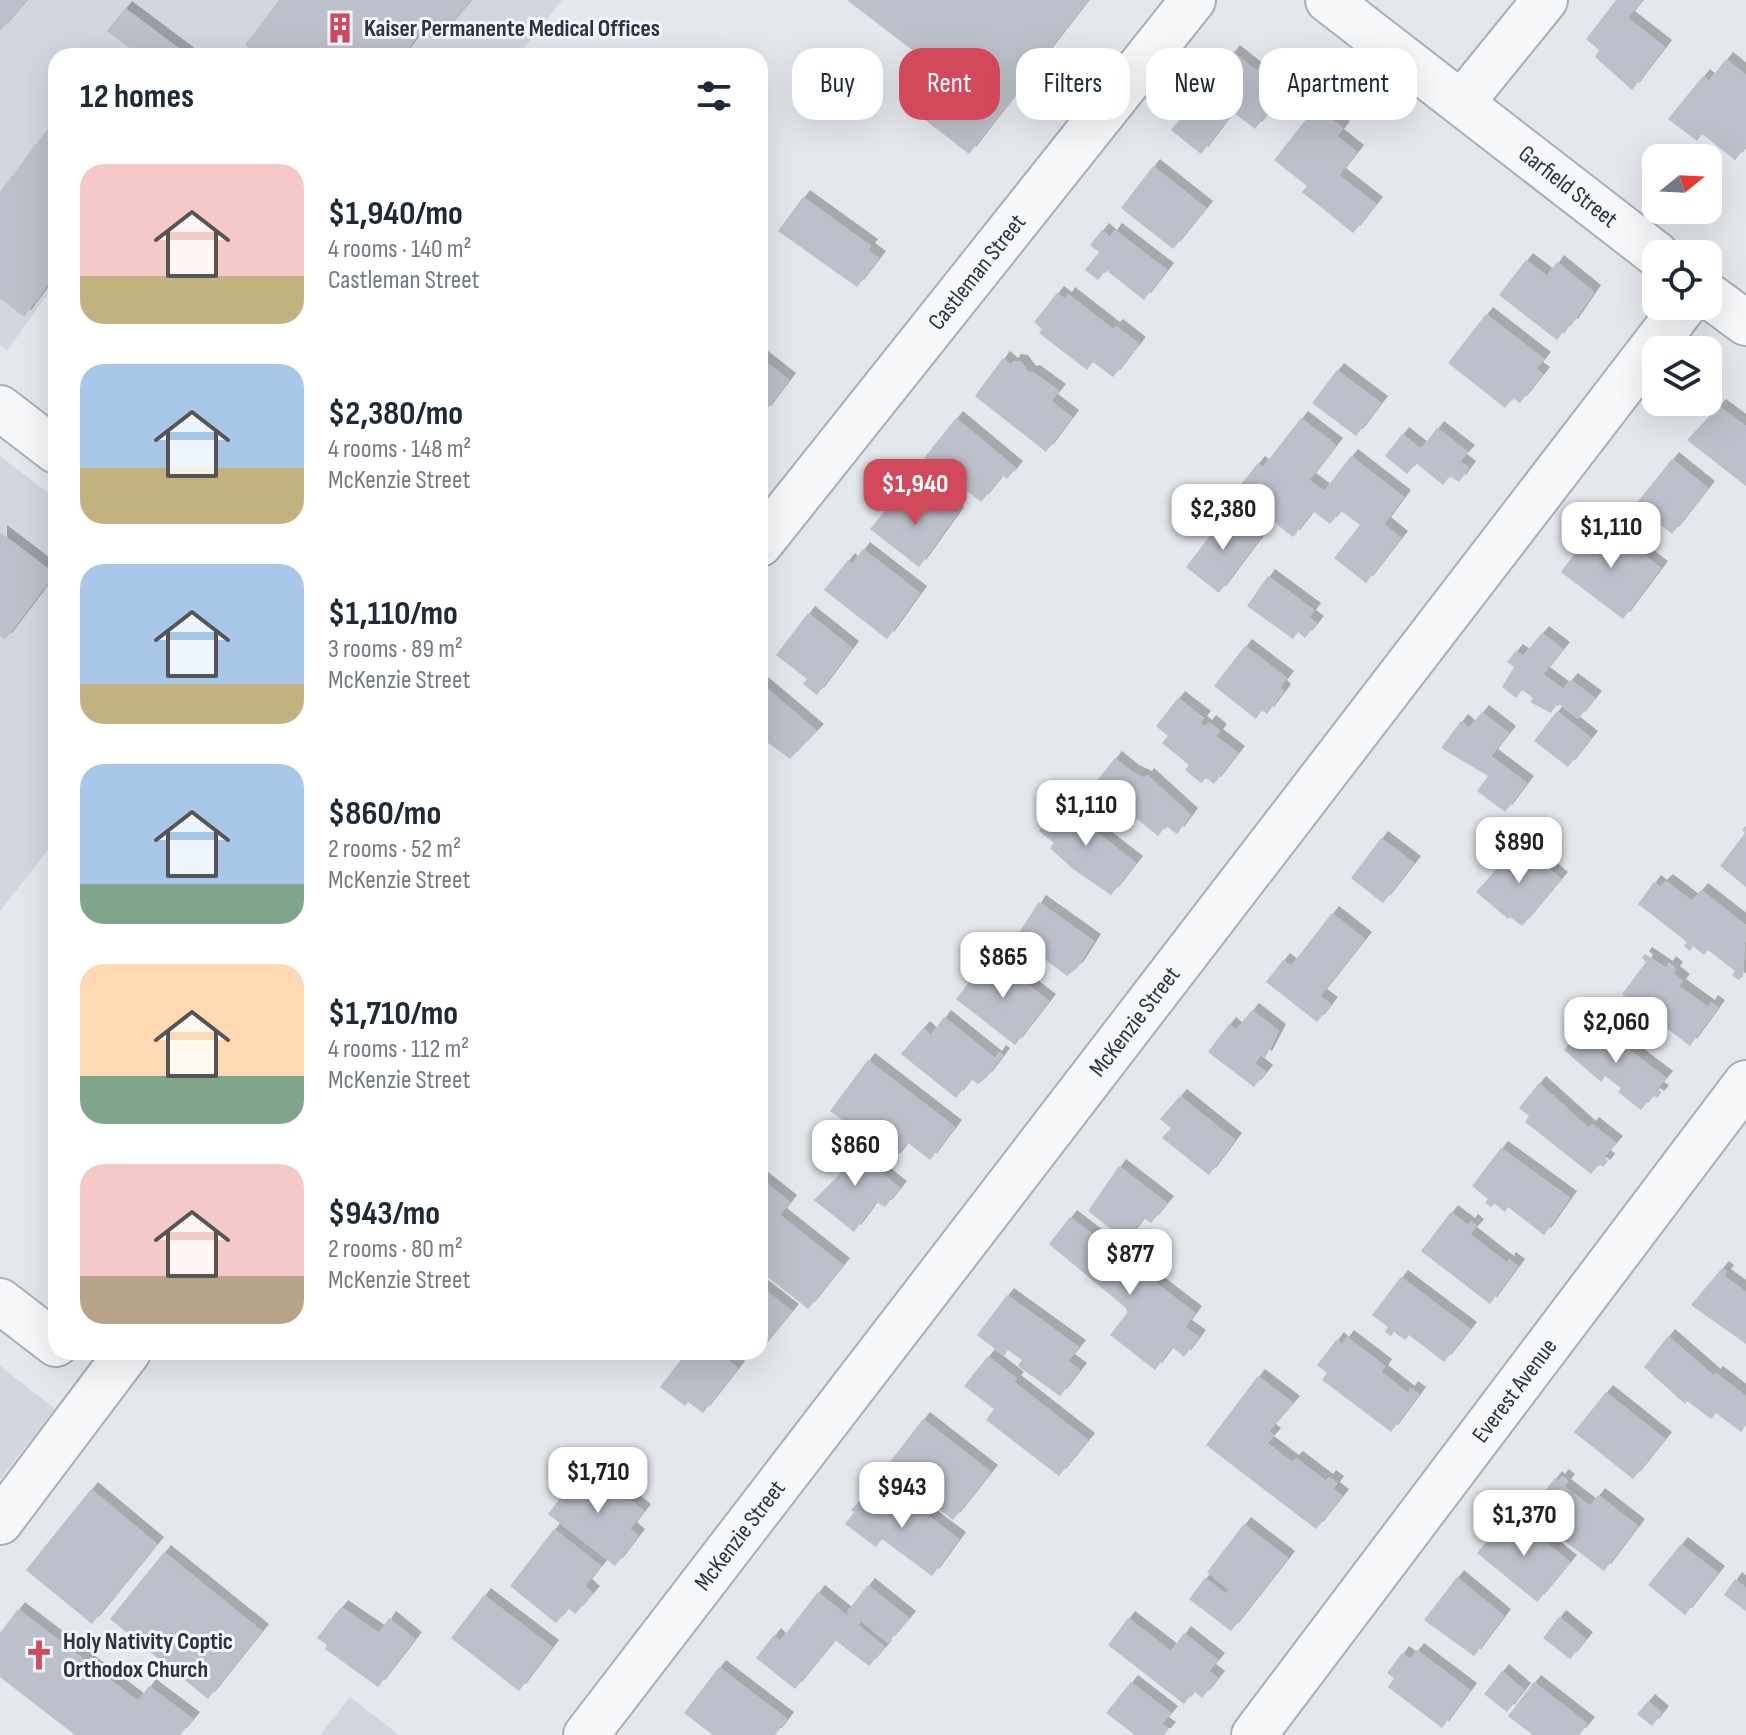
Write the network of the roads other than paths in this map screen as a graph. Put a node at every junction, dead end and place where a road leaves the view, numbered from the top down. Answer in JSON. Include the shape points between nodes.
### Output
{"nodes":[{"id":1,"x":1193,"y":0,"type":"edge"},
{"id":2,"x":1328,"y":0,"type":"edge"},
{"id":3,"x":1545,"y":0,"type":"edge"},
{"id":4,"x":1463,"y":101,"type":"junction"},
{"id":5,"x":1642,"y":243,"type":"edge"},
{"id":6,"x":1722,"y":305,"type":"edge"},
{"id":7,"x":1673,"y":320,"type":"edge"},
{"id":8,"x":1746,"y":323,"type":"edge"},
{"id":9,"x":0,"y":408,"type":"edge"},
{"id":10,"x":48,"y":445,"type":"edge"},
{"id":11,"x":768,"y":534,"type":"edge"},
{"id":12,"x":1746,"y":1083,"type":"edge"},
{"id":13,"x":0,"y":1301,"type":"edge"},
{"id":14,"x":48,"y":1338,"type":"edge"},
{"id":15,"x":94,"y":1360,"type":"edge"},
{"id":16,"x":117,"y":1367,"type":"edge"},
{"id":17,"x":0,"y":1522,"type":"edge"},
{"id":18,"x":586,"y":1735,"type":"edge"},
{"id":19,"x":1254,"y":1735,"type":"edge"}],
"edges":[{"from":1,"to":11,"type":"street","name":"Castleman Street"},
{"from":2,"to":4,"type":"street","name":"Garfield Street"},
{"from":3,"to":4,"type":"street"},
{"from":4,"to":5,"type":"street","name":"Garfield Street"},
{"from":6,"to":8,"type":"street"},
{"from":7,"to":18,"type":"street","name":"McKenzie Street"},
{"from":9,"to":10,"type":"street"},
{"from":12,"to":19,"type":"street","name":"Everest Avenue"},
{"from":13,"to":14,"type":"street"},
{"from":15,"to":16,"type":"street"},
{"from":16,"to":17,"type":"street"}]}
